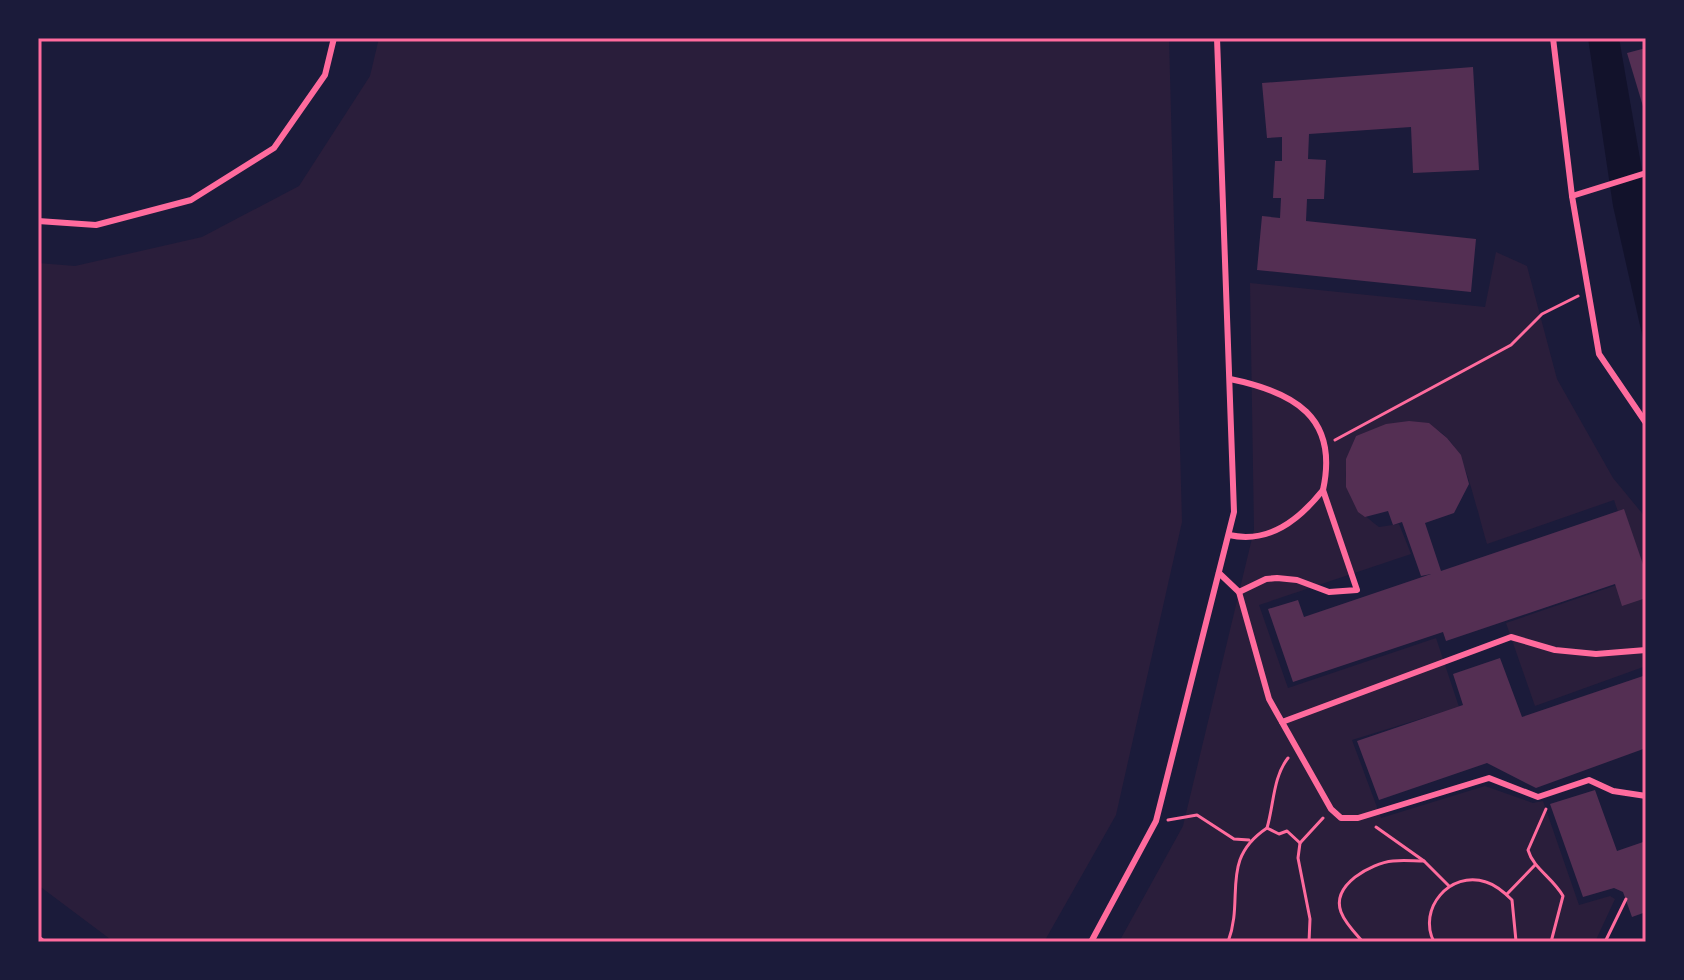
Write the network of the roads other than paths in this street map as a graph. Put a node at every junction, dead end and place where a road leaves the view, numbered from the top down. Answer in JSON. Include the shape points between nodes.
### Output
{"nodes":[{"id":1,"x":334,"y":38,"type":"edge"},
{"id":2,"x":1217,"y":38,"type":"edge"},
{"id":3,"x":1553,"y":38,"type":"edge"},
{"id":4,"x":1646,"y":173,"type":"edge"},
{"id":5,"x":1572,"y":196,"type":"junction"},
{"id":6,"x":38,"y":221,"type":"edge"},
{"id":7,"x":1230,"y":379,"type":"junction"},
{"id":8,"x":1646,"y":423,"type":"edge"},
{"id":9,"x":1323,"y":490,"type":"junction"},
{"id":10,"x":1229,"y":535,"type":"junction"},
{"id":11,"x":1219,"y":573,"type":"junction"},
{"id":12,"x":1239,"y":592,"type":"junction"},
{"id":13,"x":1646,"y":650,"type":"edge"},
{"id":14,"x":1282,"y":722,"type":"junction"},
{"id":15,"x":1646,"y":796,"type":"edge"},
{"id":16,"x":38,"y":938,"type":"edge"},
{"id":17,"x":43,"y":942,"type":"edge"},
{"id":18,"x":1091,"y":942,"type":"edge"}],
"edges":[{"from":1,"to":6,"type":"lane","via":[[325,75],[274,148],[191,200],[96,225]]},
{"from":2,"to":7,"type":"lane"},
{"from":3,"to":5,"type":"lane"},
{"from":4,"to":5,"type":"lane"},
{"from":5,"to":8,"type":"lane","via":[[1599,354]]},
{"from":7,"to":9,"type":"lane","via":[[1257,385],[1306,408],[1326,445]]},
{"from":7,"to":10,"type":"lane","via":[[1234,512]]},
{"from":9,"to":10,"type":"lane","via":[[1308,508],[1270,534],[1244,539]]},
{"from":9,"to":12,"type":"lane","via":[[1357,590],[1329,592],[1277,578]]},
{"from":10,"to":11,"type":"lane"},
{"from":11,"to":12,"type":"lane"},
{"from":11,"to":18,"type":"lane","via":[[1156,821]]},
{"from":12,"to":14,"type":"lane","via":[[1269,699]]},
{"from":13,"to":14,"type":"lane","via":[[1596,654],[1555,650],[1511,637]]},
{"from":14,"to":15,"type":"lane","via":[[1341,818],[1358,818],[1489,778],[1542,795],[1589,780],[1613,791]]},
{"from":16,"to":17,"type":"lane"}]}
